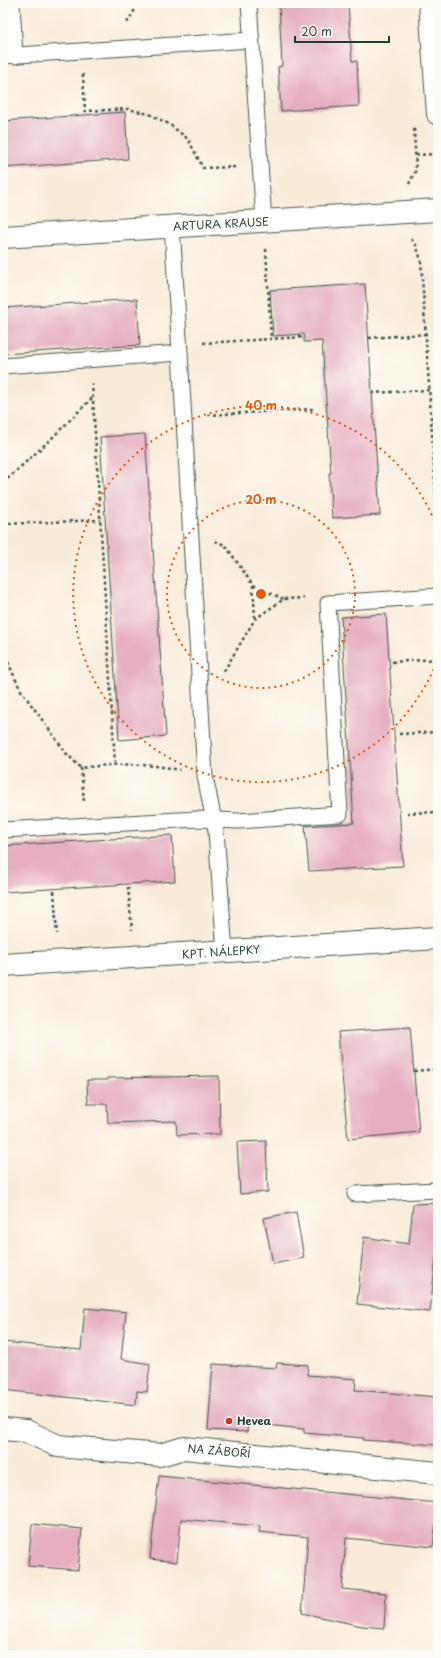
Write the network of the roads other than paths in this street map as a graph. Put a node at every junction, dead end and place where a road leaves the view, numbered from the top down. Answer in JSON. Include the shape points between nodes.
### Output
{"nodes":[{"id":1,"x":12,"y":3,"type":"edge"},
{"id":2,"x":248,"y":3,"type":"edge"},
{"id":3,"x":430,"y":3,"type":"edge"},
{"id":4,"x":251,"y":40,"type":"junction"},
{"id":5,"x":9,"y":56,"type":"edge"},
{"id":6,"x":438,"y":114,"type":"edge"},
{"id":7,"x":438,"y":210,"type":"edge"},
{"id":8,"x":264,"y":222,"type":"junction"},
{"id":9,"x":172,"y":226,"type":"junction"},
{"id":10,"x":3,"y":237,"type":"edge"},
{"id":11,"x":180,"y":349,"type":"junction"},
{"id":12,"x":3,"y":366,"type":"edge"},
{"id":13,"x":438,"y":596,"type":"edge"},
{"id":14,"x":214,"y":820,"type":"junction"},
{"id":15,"x":3,"y":830,"type":"edge"},
{"id":16,"x":438,"y":938,"type":"edge"},
{"id":17,"x":225,"y":952,"type":"junction"},
{"id":18,"x":3,"y":966,"type":"edge"},
{"id":19,"x":438,"y":1190,"type":"edge"},
{"id":20,"x":355,"y":1194,"type":"dead end"},
{"id":21,"x":3,"y":1429,"type":"edge"},
{"id":22,"x":438,"y":1472,"type":"edge"}],
"edges":[{"from":1,"to":5,"type":"lane"},
{"from":2,"to":4,"type":"lane"},
{"from":3,"to":6,"type":"street"},
{"from":4,"to":5,"type":"lane"},
{"from":4,"to":8,"type":"lane"},
{"from":7,"to":8,"type":"street","name":"ARTURA KRAUSE"},
{"from":8,"to":9,"type":"street","name":"ARTURA KRAUSE"},
{"from":9,"to":10,"type":"street","name":"ARTURA KRAUSE"},
{"from":9,"to":11,"type":"lane"},
{"from":11,"to":12,"type":"lane"},
{"from":11,"to":14,"type":"lane","via":[[206,776]]},
{"from":13,"to":14,"type":"lane","via":[[328,603],[340,814],[238,821]]},
{"from":14,"to":15,"type":"lane"},
{"from":14,"to":17,"type":"lane"},
{"from":16,"to":17,"type":"street","name":"KPT. NÁLEPKY"},
{"from":17,"to":18,"type":"street","name":"KPT. NÁLEPKY"},
{"from":19,"to":20,"type":"lane"},
{"from":21,"to":22,"type":"street","name":"NA ZÁBOŘÍ","via":[[26,1431],[58,1446],[160,1455],[184,1448]]}]}
